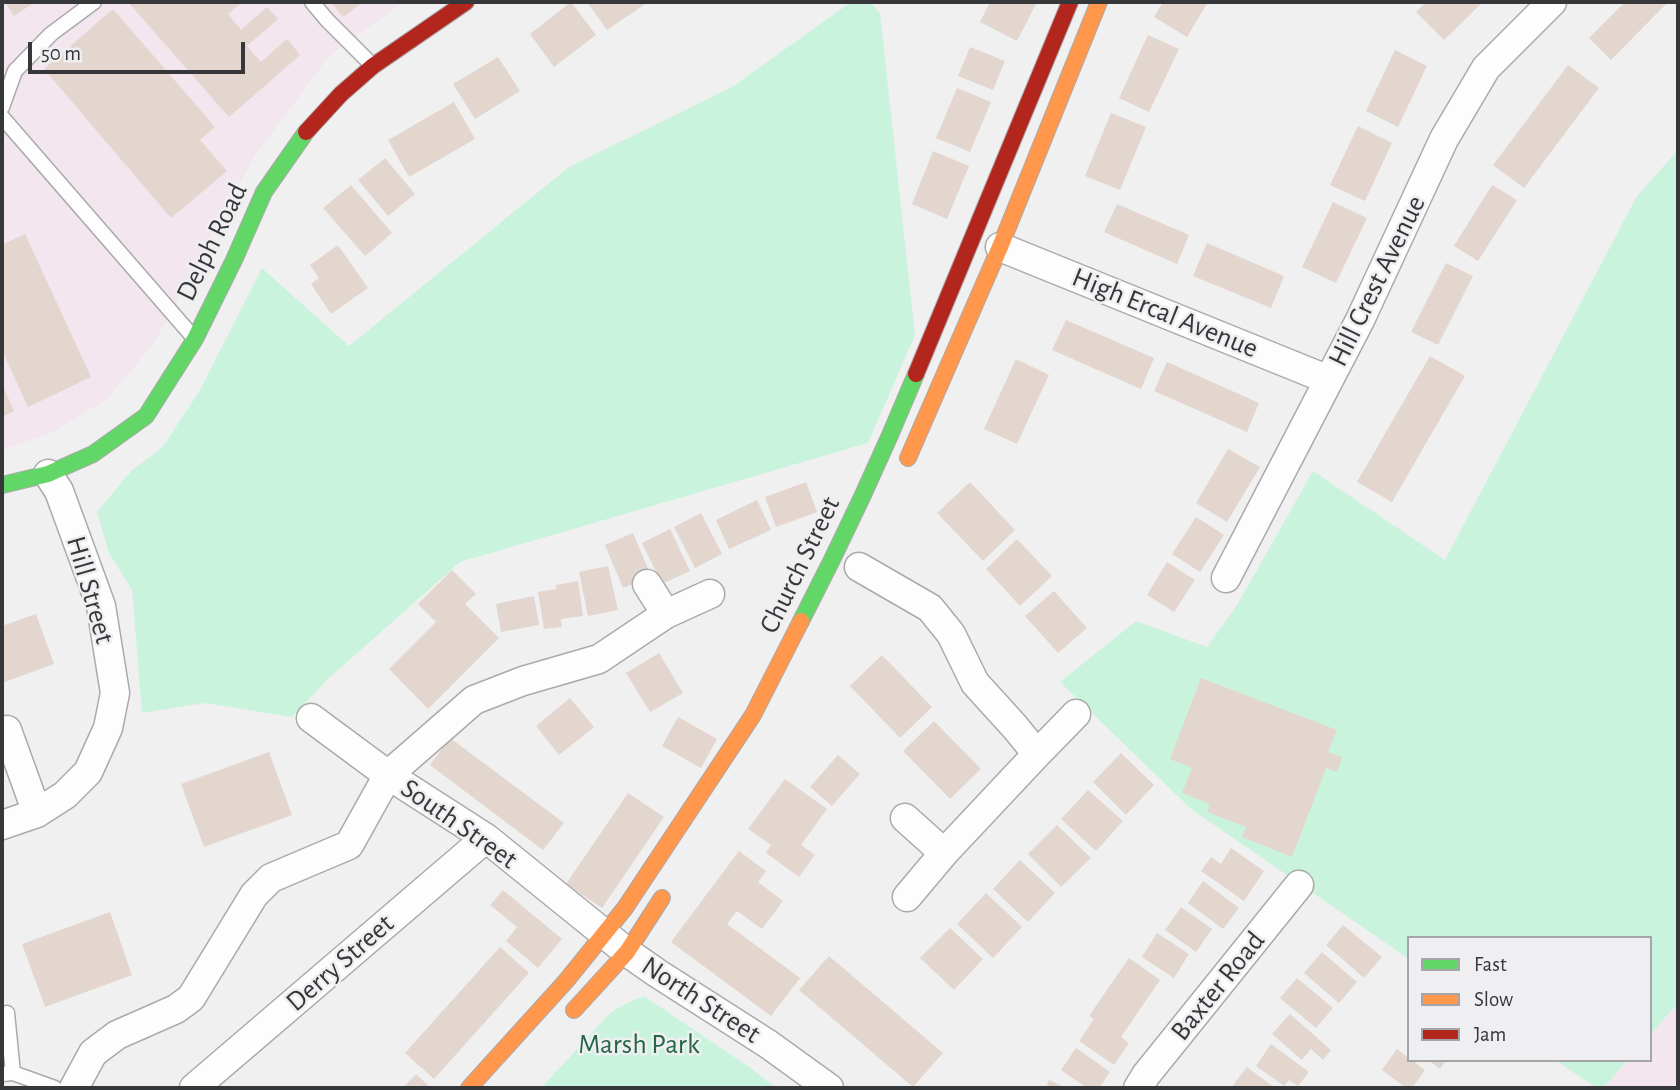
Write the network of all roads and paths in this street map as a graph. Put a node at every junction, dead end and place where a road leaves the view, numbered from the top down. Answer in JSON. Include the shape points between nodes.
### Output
{"nodes":[{"id":1,"x":94,"y":2,"type":"edge"},
{"id":2,"x":312,"y":2,"type":"edge"},
{"id":3,"x":466,"y":2,"type":"edge"},
{"id":4,"x":1070,"y":2,"type":"edge"},
{"id":5,"x":1099,"y":2,"type":"edge"},
{"id":6,"x":1552,"y":2,"type":"edge"},
{"id":7,"x":373,"y":66,"type":"junction"},
{"id":8,"x":2,"y":107,"type":"edge"},
{"id":9,"x":2,"y":117,"type":"edge"},
{"id":10,"x":1000,"y":247,"type":"junction"},
{"id":11,"x":195,"y":339,"type":"junction"},
{"id":12,"x":1329,"y":380,"type":"junction"},
{"id":13,"x":904,"y":468,"type":"dead end"},
{"id":14,"x":48,"y":474,"type":"junction"},
{"id":15,"x":2,"y":485,"type":"edge"},
{"id":16,"x":858,"y":567,"type":"dead end"},
{"id":17,"x":1226,"y":578,"type":"dead end"},
{"id":18,"x":647,"y":584,"type":"dead end"},
{"id":19,"x":710,"y":594,"type":"dead end"},
{"id":20,"x":666,"y":614,"type":"junction"},
{"id":21,"x":1076,"y":714,"type":"dead end"},
{"id":22,"x":311,"y":718,"type":"dead end"},
{"id":23,"x":7,"y":730,"type":"dead end"},
{"id":24,"x":1037,"y":754,"type":"junction"},
{"id":25,"x":388,"y":775,"type":"junction"},
{"id":26,"x":37,"y":813,"type":"junction"},
{"id":27,"x":905,"y":818,"type":"dead end"},
{"id":28,"x":2,"y":825,"type":"edge"},
{"id":29,"x":486,"y":838,"type":"junction"},
{"id":30,"x":944,"y":853,"type":"junction"},
{"id":31,"x":1299,"y":885,"type":"dead end"},
{"id":32,"x":667,"y":891,"type":"joint"},
{"id":33,"x":907,"y":897,"type":"dead end"},
{"id":34,"x":604,"y":935,"type":"junction"},
{"id":35,"x":627,"y":952,"type":"junction"},
{"id":36,"x":7,"y":1013,"type":"dead end"},
{"id":37,"x":553,"y":1015,"type":"junction"},
{"id":38,"x":7,"y":1073,"type":"edge"},
{"id":39,"x":55,"y":1088,"type":"edge"},
{"id":40,"x":74,"y":1088,"type":"edge"},
{"id":41,"x":194,"y":1088,"type":"edge"},
{"id":42,"x":469,"y":1088,"type":"edge"},
{"id":43,"x":830,"y":1088,"type":"edge"},
{"id":44,"x":1138,"y":1088,"type":"edge"}],
"edges":[{"from":1,"to":8,"type":"lane","via":[[51,34],[15,71]]},
{"from":2,"to":7,"type":"lane"},
{"from":3,"to":7,"type":"main road","name":"Delph Road"},
{"from":4,"to":34,"type":"main road","name":"Church Street","via":[[887,445],[836,553],[753,715]]},
{"from":5,"to":10,"type":"main road"},
{"from":6,"to":12,"type":"street","name":"Hill Crest Avenue","via":[[1486,68],[1444,139]]},
{"from":7,"to":11,"type":"main road","name":"Delph Road","via":[[300,139],[264,192]]},
{"from":9,"to":11,"type":"lane"},
{"from":10,"to":12,"type":"street","name":"High Ercal Avenue"},
{"from":10,"to":13,"type":"main road"},
{"from":11,"to":14,"type":"main road","name":"Delph Road","via":[[146,416],[93,454]]},
{"from":12,"to":17,"type":"street","name":"Hill Crest Avenue"},
{"from":14,"to":15,"type":"main road","name":"Delph Road"},
{"from":14,"to":26,"type":"street","name":"Hill Street","via":[[59,491],[101,606],[115,694],[108,728],[88,772],[65,795]]},
{"from":16,"to":24,"type":"street","via":[[930,608],[951,634],[975,683]]},
{"from":18,"to":20,"type":"street"},
{"from":19,"to":20,"type":"street"},
{"from":20,"to":25,"type":"street","via":[[600,659],[474,699]]},
{"from":21,"to":24,"type":"street"},
{"from":22,"to":25,"type":"street","name":"South Street"},
{"from":23,"to":26,"type":"street"},
{"from":24,"to":30,"type":"street"},
{"from":25,"to":29,"type":"street","name":"South Street"},
{"from":25,"to":40,"type":"street","via":[[349,845],[271,878],[254,895],[191,998],[117,1035],[93,1054]]},
{"from":26,"to":28,"type":"street","name":"Hill Street"},
{"from":27,"to":30,"type":"street"},
{"from":29,"to":34,"type":"street","name":"South Street"},
{"from":29,"to":41,"type":"street","name":"Derry Street"},
{"from":30,"to":33,"type":"street"},
{"from":31,"to":44,"type":"street","name":"Baxter Road"},
{"from":32,"to":34,"type":"street","via":[[643,905],[623,931]]},
{"from":32,"to":35,"type":"main road"},
{"from":34,"to":35,"type":"street","name":"South Street"},
{"from":34,"to":37,"type":"main road","name":"Church Street"},
{"from":35,"to":37,"type":"street","name":"North Street","via":[[607,956]]},
{"from":35,"to":43,"type":"street","name":"North Street"},
{"from":36,"to":38,"type":"lane"},
{"from":37,"to":42,"type":"main road","name":"Church Street"},
{"from":38,"to":39,"type":"lane"}]}
